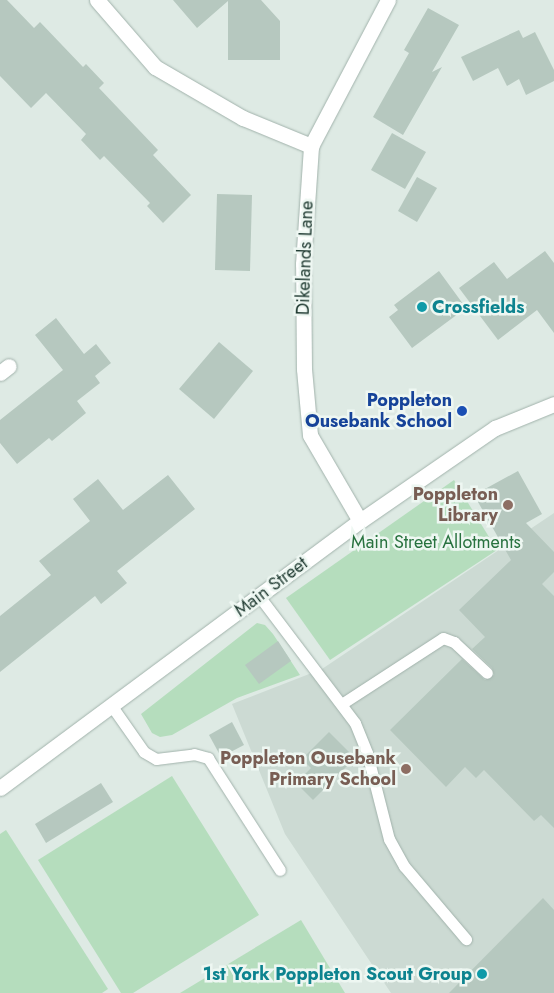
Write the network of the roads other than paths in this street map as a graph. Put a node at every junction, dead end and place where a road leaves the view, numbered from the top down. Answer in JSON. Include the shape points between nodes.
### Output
{"nodes":[{"id":1,"x":97,"y":0,"type":"edge"},
{"id":2,"x":388,"y":0,"type":"edge"},
{"id":3,"x":311,"y":146,"type":"junction"},
{"id":4,"x":554,"y":404,"type":"edge"},
{"id":5,"x":360,"y":521,"type":"junction"},
{"id":6,"x":258,"y":596,"type":"junction"},
{"id":7,"x":487,"y":673,"type":"dead end"},
{"id":8,"x":343,"y":703,"type":"junction"},
{"id":9,"x":111,"y":705,"type":"junction"},
{"id":10,"x":0,"y":788,"type":"edge"},
{"id":11,"x":280,"y":870,"type":"dead end"},
{"id":12,"x":466,"y":939,"type":"dead end"}],
"edges":[{"from":1,"to":3,"type":"street","via":[[155,67],[243,118]]},
{"from":2,"to":3,"type":"street","name":"Dikelands Lane"},
{"from":3,"to":5,"type":"street","name":"Dikelands Lane","via":[[303,264],[304,368],[310,436]]},
{"from":4,"to":5,"type":"street","name":"Main Street","via":[[495,428]]},
{"from":5,"to":6,"type":"street","name":"Main Street"},
{"from":6,"to":8,"type":"lane"},
{"from":6,"to":9,"type":"street","name":"Main Street"},
{"from":7,"to":8,"type":"lane","via":[[454,642],[443,638]]},
{"from":8,"to":12,"type":"lane","via":[[367,753],[389,839],[404,866]]},
{"from":9,"to":10,"type":"street","name":"Main Street"},
{"from":9,"to":11,"type":"lane","via":[[144,752],[156,759],[194,754],[208,758]]}]}
